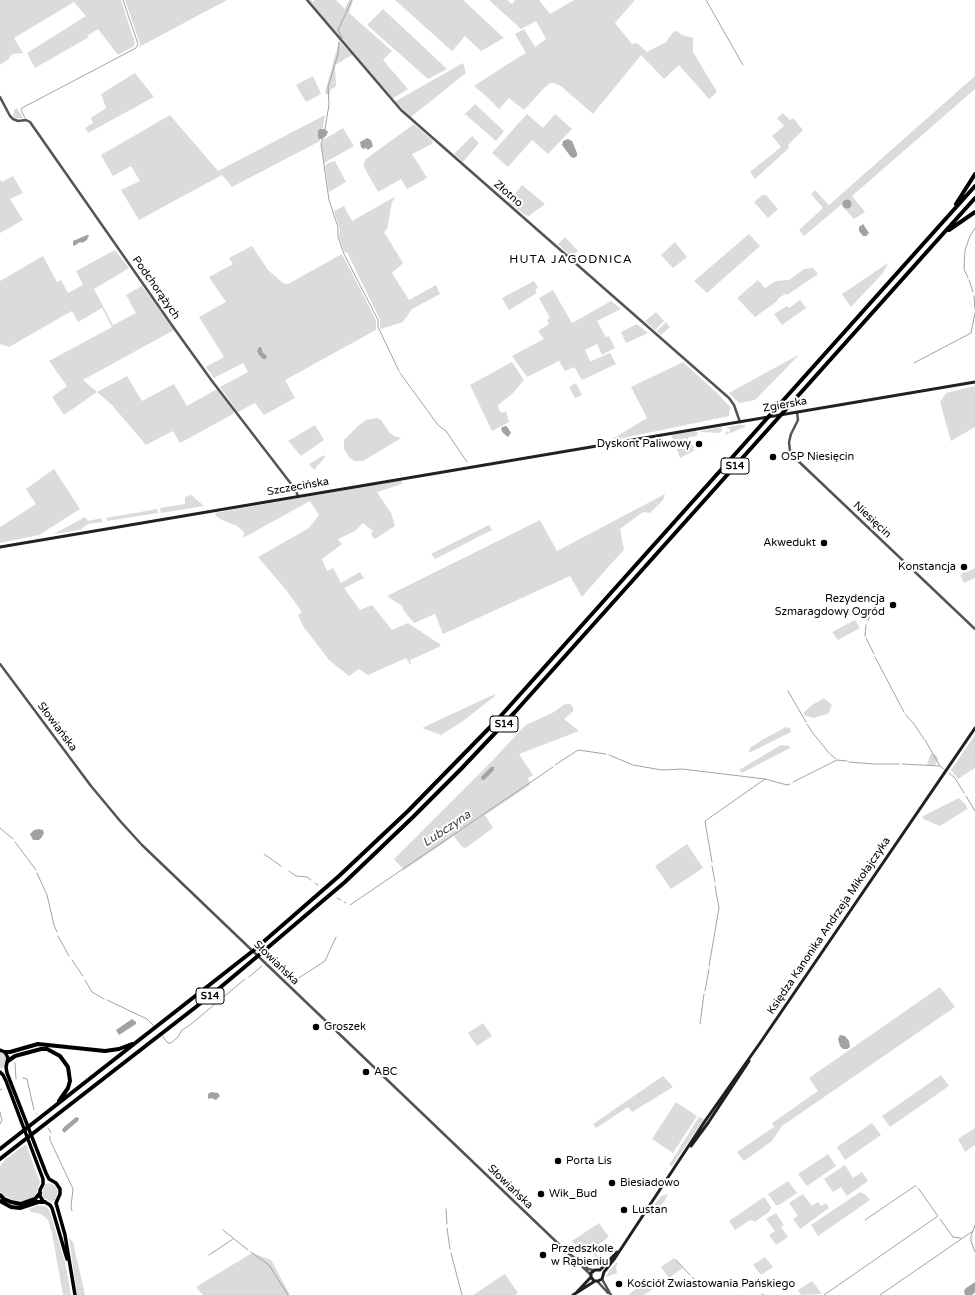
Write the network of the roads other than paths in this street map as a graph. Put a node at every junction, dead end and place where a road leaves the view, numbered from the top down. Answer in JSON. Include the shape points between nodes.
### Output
{"nodes":[{"id":1,"x":307,"y":0,"type":"edge"},
{"id":2,"x":0,"y":97,"type":"edge"},
{"id":3,"x":975,"y":174,"type":"edge"},
{"id":4,"x":975,"y":186,"type":"edge"},
{"id":5,"x":975,"y":198,"type":"edge"},
{"id":6,"x":975,"y":212,"type":"edge"},
{"id":7,"x":949,"y":215,"type":"junction"},
{"id":8,"x":941,"y":236,"type":"junction"},
{"id":9,"x":975,"y":382,"type":"edge"},
{"id":10,"x":797,"y":412,"type":"junction"},
{"id":11,"x":740,"y":422,"type":"junction"},
{"id":12,"x":599,"y":445,"type":"joint"},
{"id":13,"x":298,"y":496,"type":"junction"},
{"id":14,"x":0,"y":548,"type":"edge"},
{"id":15,"x":975,"y":629,"type":"edge"},
{"id":16,"x":0,"y":664,"type":"edge"},
{"id":17,"x":975,"y":728,"type":"edge"},
{"id":18,"x":139,"y":1040,"type":"junction"},
{"id":19,"x":0,"y":1050,"type":"edge"},
{"id":20,"x":5,"y":1052,"type":"junction"},
{"id":21,"x":8,"y":1061,"type":"junction"},
{"id":22,"x":6,"y":1067,"type":"junction"},
{"id":23,"x":0,"y":1072,"type":"edge"},
{"id":24,"x":55,"y":1106,"type":"junction"},
{"id":25,"x":0,"y":1149,"type":"edge"},
{"id":26,"x":5,"y":1155,"type":"junction"},
{"id":27,"x":0,"y":1159,"type":"edge"},
{"id":28,"x":0,"y":1162,"type":"edge"},
{"id":29,"x":52,"y":1181,"type":"junction"},
{"id":30,"x":43,"y":1184,"type":"junction"},
{"id":31,"x":40,"y":1193,"type":"junction"},
{"id":32,"x":0,"y":1195,"type":"edge"},
{"id":33,"x":57,"y":1200,"type":"junction"},
{"id":34,"x":0,"y":1201,"type":"edge"},
{"id":35,"x":46,"y":1203,"type":"junction"},
{"id":36,"x":621,"y":1248,"type":"junction"},
{"id":37,"x":565,"y":1251,"type":"junction"},
{"id":38,"x":70,"y":1270,"type":"junction"},
{"id":39,"x":593,"y":1270,"type":"junction"},
{"id":40,"x":600,"y":1270,"type":"junction"},
{"id":41,"x":603,"y":1274,"type":"junction"},
{"id":42,"x":591,"y":1276,"type":"junction"},
{"id":43,"x":602,"y":1279,"type":"junction"},
{"id":44,"x":596,"y":1282,"type":"junction"},
{"id":45,"x":75,"y":1295,"type":"edge"},
{"id":46,"x":573,"y":1295,"type":"edge"},
{"id":47,"x":611,"y":1295,"type":"edge"}],
"edges":[{"from":1,"to":11,"type":"street","name":"Złotno","via":[[408,117],[714,385],[733,403]]},
{"from":2,"to":13,"type":"street","name":"Podchorążych","via":[[13,120],[30,122],[176,331]]},
{"from":3,"to":7,"type":"highway"},
{"from":4,"to":7,"type":"highway","number":"S14"},
{"from":5,"to":8,"type":"highway","number":"S14"},
{"from":6,"to":8,"type":"highway"},
{"from":7,"to":18,"type":"highway","number":"S14","via":[[538,675],[463,755],[349,867],[254,950]]},
{"from":8,"to":26,"type":"highway","number":"S14","via":[[515,712],[428,803],[313,910],[259,956]]},
{"from":9,"to":10,"type":"main road","name":"Zgierska"},
{"from":10,"to":11,"type":"main road","name":"Zgierska"},
{"from":10,"to":15,"type":"street","name":"Niesięcin","via":[[798,420],[789,442],[794,457]]},
{"from":11,"to":12,"type":"main road","name":"Zgierska"},
{"from":12,"to":13,"type":"main road","name":"Szczecińska"},
{"from":13,"to":14,"type":"main road","name":"Szczecińska"},
{"from":16,"to":37,"type":"street","name":"Słowiańska","via":[[94,790],[142,845]]},
{"from":17,"to":36,"type":"main road","name":"Księdza Kanonika Andrzeja Mikołajczyka"},
{"from":18,"to":20,"type":"highway","via":[[112,1051],[45,1044]]},
{"from":18,"to":24,"type":"highway","number":"S14"},
{"from":19,"to":20,"type":"main road"},
{"from":20,"to":21,"type":"main road"},
{"from":21,"to":22,"type":"main road"},
{"from":21,"to":24,"type":"highway","via":[[15,1056],[41,1048],[60,1056],[68,1067],[70,1081]]},
{"from":22,"to":23,"type":"main road"},
{"from":22,"to":29,"type":"main road","via":[[46,1173]]},
{"from":23,"to":30,"type":"main road","via":[[22,1122]]},
{"from":24,"to":25,"type":"highway","number":"S14"},
{"from":26,"to":27,"type":"highway","number":"S14"},
{"from":26,"to":28,"type":"highway"},
{"from":29,"to":30,"type":"main road"},
{"from":29,"to":33,"type":"main road","via":[[60,1189]]},
{"from":30,"to":31,"type":"main road"},
{"from":31,"to":32,"type":"highway","via":[[35,1199],[21,1204],[7,1201]]},
{"from":31,"to":35,"type":"main road","via":[[40,1198]]},
{"from":33,"to":35,"type":"main road"},
{"from":33,"to":38,"type":"main road"},
{"from":34,"to":35,"type":"highway","via":[[11,1207],[20,1208],[38,1202]]},
{"from":35,"to":38,"type":"main road","via":[[53,1210]]},
{"from":36,"to":40,"type":"main road","name":"Księdza Kanonika Andrzeja Mikołajczyka"},
{"from":36,"to":41,"type":"main road","name":"Księdza Kanonika Andrzeja Mikołajczyka"},
{"from":37,"to":39,"type":"street","name":"Słowiańska"},
{"from":37,"to":42,"type":"street","name":"Słowiańska"},
{"from":38,"to":45,"type":"main road"},
{"from":39,"to":40,"type":"main road"},
{"from":39,"to":42,"type":"main road"},
{"from":40,"to":41,"type":"main road"},
{"from":41,"to":43,"type":"main road"},
{"from":42,"to":44,"type":"main road"},
{"from":42,"to":46,"type":"main road"},
{"from":43,"to":44,"type":"main road"},
{"from":43,"to":47,"type":"street"},
{"from":44,"to":46,"type":"main road"},
{"from":44,"to":47,"type":"street"}]}
